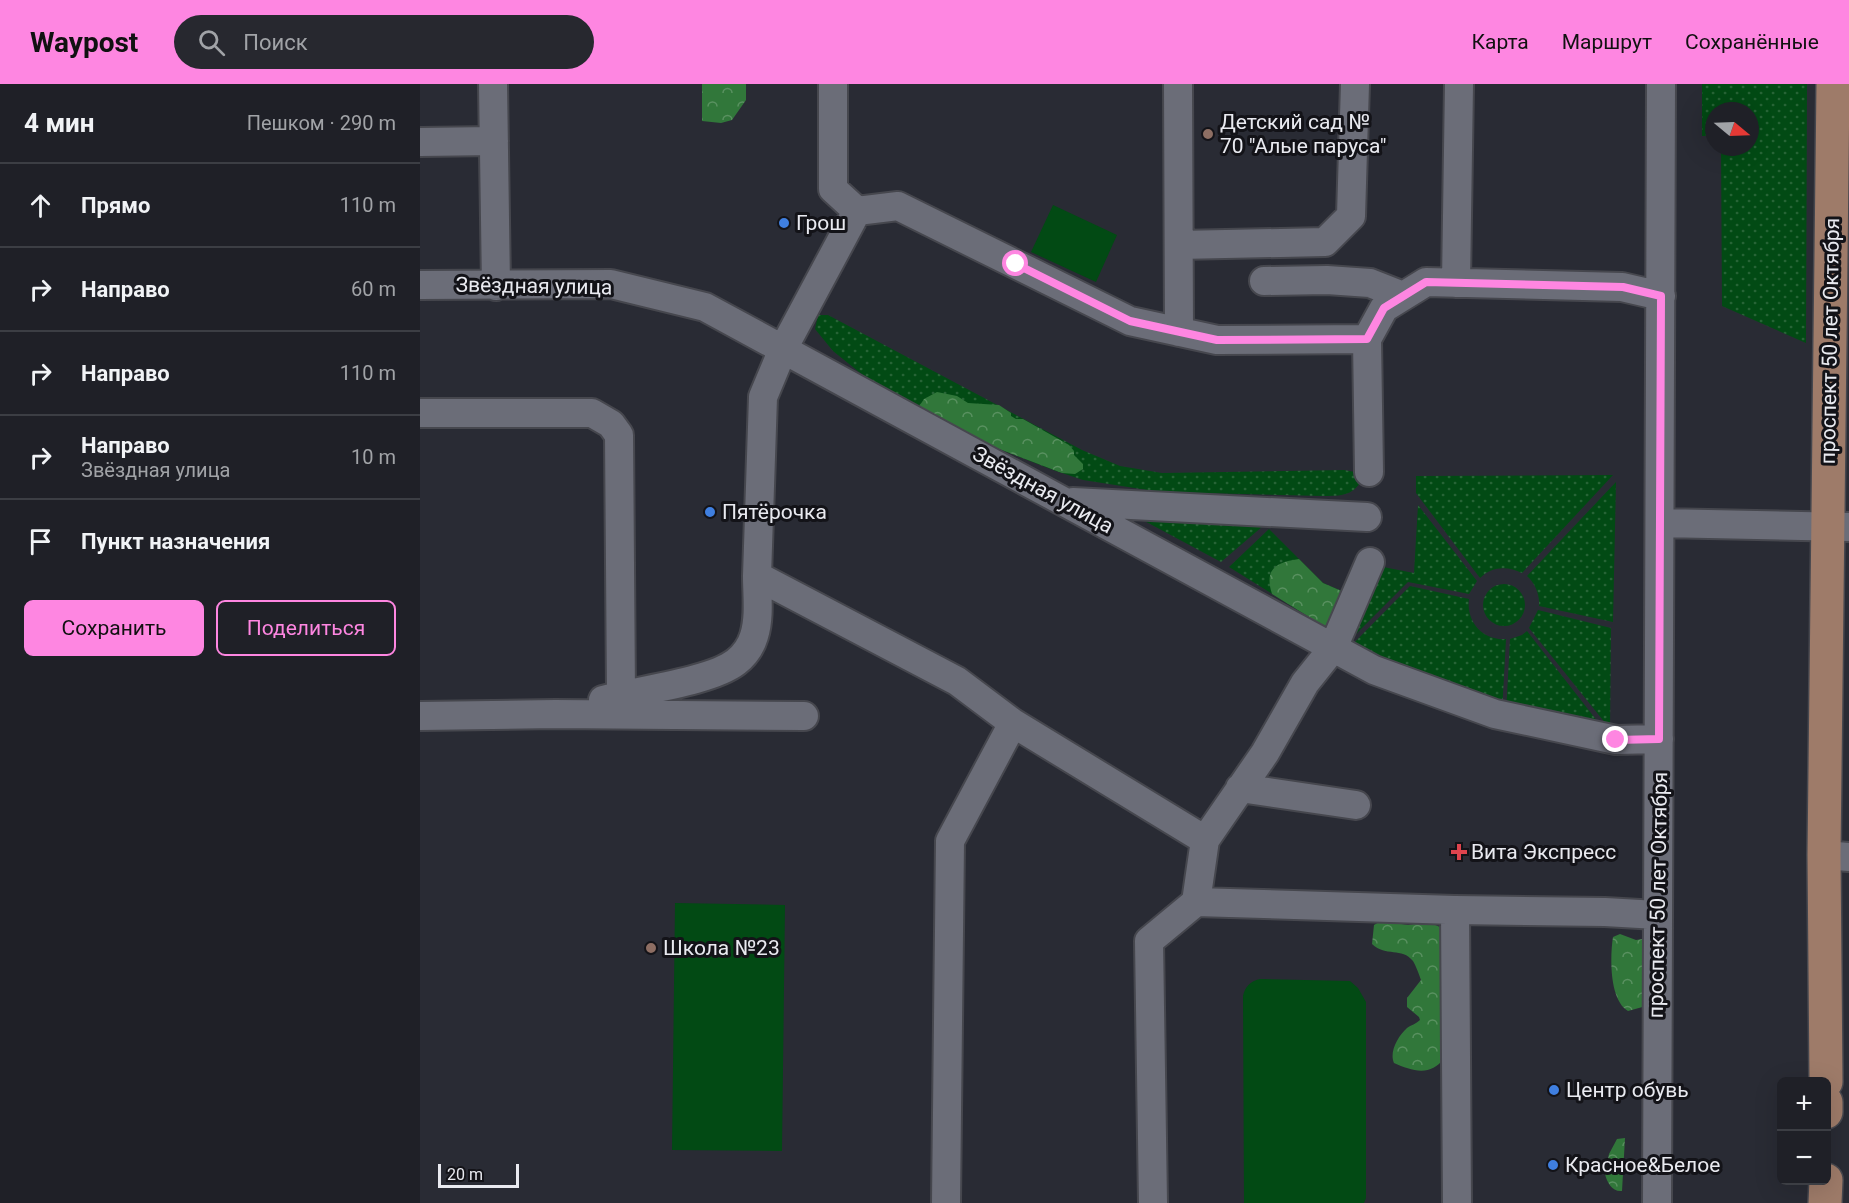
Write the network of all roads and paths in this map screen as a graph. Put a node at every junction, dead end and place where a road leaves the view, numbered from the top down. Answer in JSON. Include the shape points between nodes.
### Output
{"nodes":[{"id":1,"x":493,"y":84,"type":"edge"},
{"id":2,"x":832,"y":84,"type":"edge"},
{"id":3,"x":1178,"y":84,"type":"edge"},
{"id":4,"x":1355,"y":84,"type":"edge"},
{"id":5,"x":1459,"y":84,"type":"edge"},
{"id":6,"x":1661,"y":84,"type":"edge"},
{"id":7,"x":1833,"y":84,"type":"edge"},
{"id":8,"x":494,"y":141,"type":"junction"},
{"id":9,"x":420,"y":142,"type":"edge"},
{"id":10,"x":857,"y":211,"type":"junction"},
{"id":11,"x":1179,"y":245,"type":"junction"},
{"id":12,"x":1264,"y":281,"type":"dead end"},
{"id":13,"x":1456,"y":283,"type":"junction"},
{"id":14,"x":420,"y":285,"type":"edge"},
{"id":15,"x":496,"y":286,"type":"junction"},
{"id":16,"x":1403,"y":296,"type":"junction"},
{"id":17,"x":1661,"y":296,"type":"junction"},
{"id":18,"x":1179,"y":332,"type":"junction"},
{"id":19,"x":1367,"y":339,"type":"junction"},
{"id":20,"x":783,"y":350,"type":"junction"},
{"id":21,"x":420,"y":413,"type":"edge"},
{"id":22,"x":1369,"y":472,"type":"dead end"},
{"id":23,"x":1064,"y":502,"type":"junction"},
{"id":24,"x":1367,"y":517,"type":"dead end"},
{"id":25,"x":1661,"y":523,"type":"junction"},
{"id":26,"x":1839,"y":527,"type":"edge"},
{"id":27,"x":1370,"y":562,"type":"dead end"},
{"id":28,"x":757,"y":576,"type":"junction"},
{"id":29,"x":1333,"y":648,"type":"junction"},
{"id":30,"x":621,"y":694,"type":"junction"},
{"id":31,"x":555,"y":714,"type":"junction"},
{"id":32,"x":420,"y":716,"type":"edge"},
{"id":33,"x":804,"y":716,"type":"dead end"},
{"id":34,"x":1013,"y":723,"type":"junction"},
{"id":35,"x":1659,"y":739,"type":"junction"},
{"id":36,"x":1240,"y":788,"type":"junction"},
{"id":37,"x":1356,"y":805,"type":"dead end"},
{"id":38,"x":1204,"y":840,"type":"junction"},
{"id":39,"x":1837,"y":856,"type":"edge"},
{"id":40,"x":1196,"y":902,"type":"junction"},
{"id":41,"x":1455,"y":910,"type":"junction"},
{"id":42,"x":1657,"y":915,"type":"junction"},
{"id":43,"x":1826,"y":1077,"type":"edge"},
{"id":44,"x":1826,"y":1185,"type":"edge"},
{"id":45,"x":946,"y":1203,"type":"edge"},
{"id":46,"x":1153,"y":1203,"type":"edge"},
{"id":47,"x":1457,"y":1203,"type":"edge"},
{"id":48,"x":1657,"y":1203,"type":"edge"},
{"id":49,"x":1825,"y":1203,"type":"edge"}],
"edges":[{"from":1,"to":8,"type":"street"},
{"from":2,"to":10,"type":"street","via":[[833,189]]},
{"from":3,"to":11,"type":"street"},
{"from":4,"to":11,"type":"street","via":[[1351,216],[1325,242]]},
{"from":5,"to":13,"type":"street"},
{"from":6,"to":17,"type":"street","name":"проспект 50 лет Октября"},
{"from":7,"to":26,"type":"main road","name":"проспект 50 лет Октября"},
{"from":8,"to":9,"type":"street"},
{"from":8,"to":15,"type":"street"},
{"from":10,"to":18,"type":"street","via":[[898,206],[1130,321]]},
{"from":10,"to":20,"type":"street"},
{"from":11,"to":18,"type":"street"},
{"from":12,"to":16,"type":"street","via":[[1370,283]]},
{"from":13,"to":16,"type":"street","via":[[1426,282]]},
{"from":13,"to":17,"type":"street","via":[[1623,287]]},
{"from":14,"to":15,"type":"street","name":"Звёздная улица"},
{"from":15,"to":20,"type":"street","name":"Звёздная улица","via":[[611,284],[705,307]]},
{"from":16,"to":19,"type":"street","via":[[1384,308]]},
{"from":17,"to":25,"type":"street","name":"проспект 50 лет Октября"},
{"from":18,"to":19,"type":"street","via":[[1217,340]]},
{"from":19,"to":22,"type":"street"},
{"from":20,"to":23,"type":"street","name":"Звёздная улица"},
{"from":20,"to":28,"type":"street","via":[[763,397]]},
{"from":21,"to":30,"type":"street","via":[[592,413],[619,435]]},
{"from":23,"to":24,"type":"street"},
{"from":23,"to":29,"type":"street","name":"Звёздная улица"},
{"from":25,"to":26,"type":"street"},
{"from":25,"to":35,"type":"street","name":"проспект 50 лет Октября"},
{"from":26,"to":39,"type":"main road","name":"проспект 50 лет Октября"},
{"from":27,"to":29,"type":"street"},
{"from":28,"to":30,"type":"street","via":[[754,634],[736,662],[692,680]]},
{"from":28,"to":34,"type":"street","via":[[957,681]]},
{"from":29,"to":35,"type":"street","name":"Звёздная улица","via":[[1374,670],[1495,714],[1616,740]]},
{"from":29,"to":36,"type":"street","via":[[1305,683]]},
{"from":30,"to":31,"type":"street"},
{"from":31,"to":32,"type":"street"},
{"from":31,"to":33,"type":"street"},
{"from":34,"to":38,"type":"street"},
{"from":34,"to":45,"type":"street","via":[[950,841]]},
{"from":35,"to":42,"type":"street","name":"проспект 50 лет Октября"},
{"from":36,"to":37,"type":"street"},
{"from":36,"to":38,"type":"street"},
{"from":38,"to":40,"type":"street"},
{"from":39,"to":43,"type":"main road","name":"проспект 50 лет Октября"},
{"from":40,"to":41,"type":"street"},
{"from":40,"to":46,"type":"street","via":[[1149,941]]},
{"from":41,"to":42,"type":"street"},
{"from":41,"to":47,"type":"street"},
{"from":42,"to":48,"type":"street","name":"проспект 50 лет Октября"},
{"from":44,"to":49,"type":"main road"}]}
